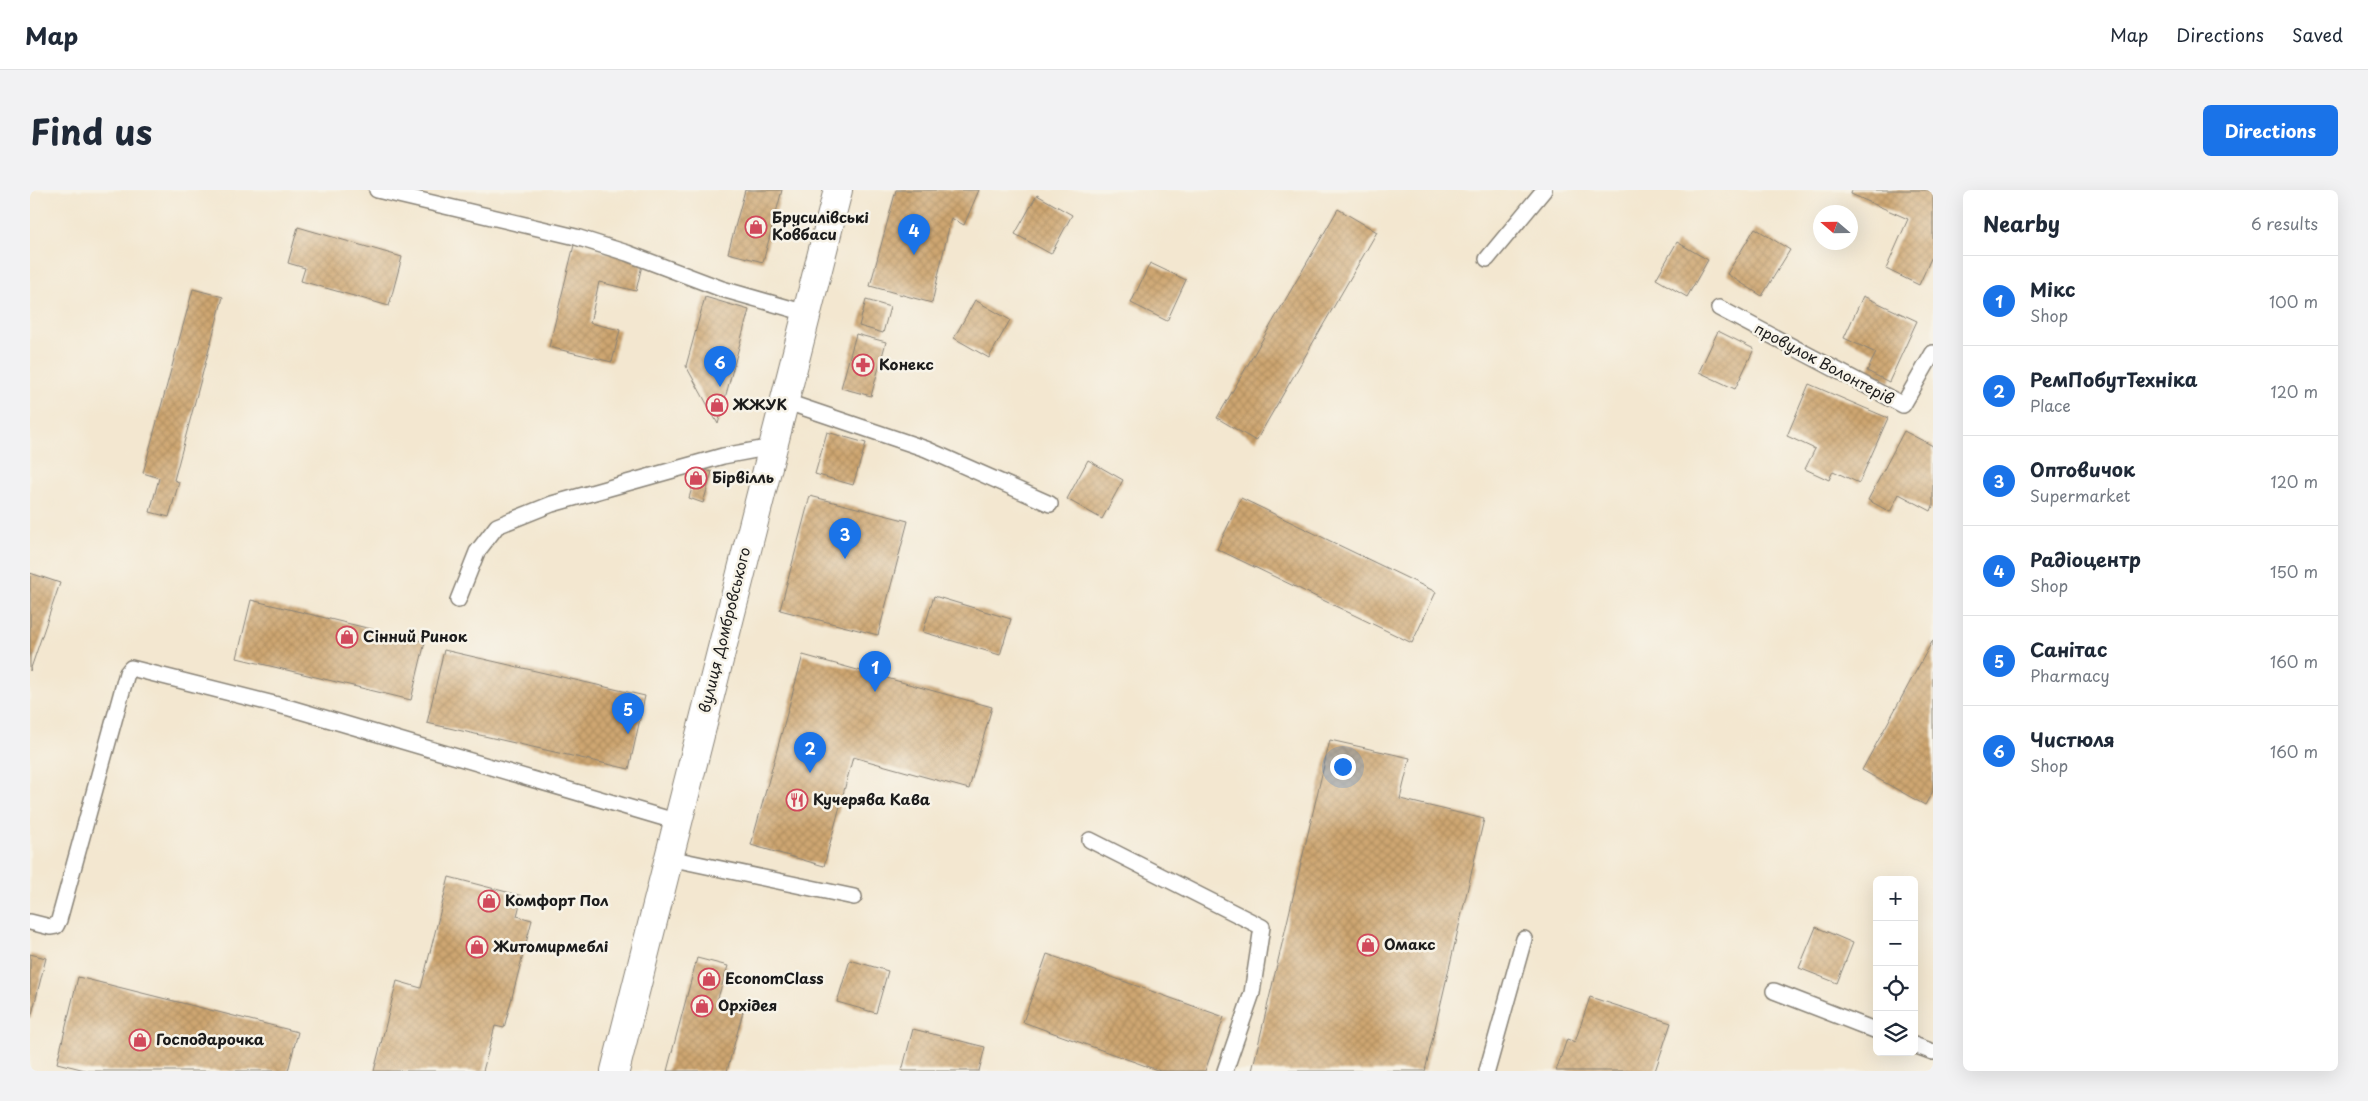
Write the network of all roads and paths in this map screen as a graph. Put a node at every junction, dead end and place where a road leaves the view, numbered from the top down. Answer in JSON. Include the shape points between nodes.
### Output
{"nodes":[{"id":1,"x":377,"y":190,"type":"edge"},
{"id":2,"x":838,"y":190,"type":"edge"},
{"id":3,"x":1544,"y":190,"type":"edge"},
{"id":4,"x":1487,"y":259,"type":"dead end"},
{"id":5,"x":1719,"y":308,"type":"dead end"},
{"id":6,"x":806,"y":313,"type":"junction"},
{"id":7,"x":1933,"y":353,"type":"edge"},
{"id":8,"x":784,"y":401,"type":"junction"},
{"id":9,"x":772,"y":447,"type":"junction"},
{"id":10,"x":1050,"y":504,"type":"dead end"},
{"id":11,"x":458,"y":600,"type":"dead end"},
{"id":12,"x":678,"y":822,"type":"junction"},
{"id":13,"x":1090,"y":840,"type":"dead end"},
{"id":14,"x":669,"y":858,"type":"junction"},
{"id":15,"x":854,"y":897,"type":"dead end"},
{"id":16,"x":30,"y":922,"type":"edge"},
{"id":17,"x":1524,"y":939,"type":"dead end"},
{"id":18,"x":1774,"y":991,"type":"dead end"},
{"id":19,"x":1873,"y":1029,"type":"edge"},
{"id":20,"x":1918,"y":1046,"type":"edge"},
{"id":21,"x":1933,"y":1052,"type":"edge"},
{"id":22,"x":616,"y":1071,"type":"edge"},
{"id":23,"x":1225,"y":1071,"type":"edge"},
{"id":24,"x":1487,"y":1071,"type":"edge"}],
"edges":[{"from":1,"to":6,"type":"lane","via":[[576,237],[722,289]]},
{"from":2,"to":6,"type":"street","name":"вулиця Домбровського"},
{"from":3,"to":4,"type":"lane"},
{"from":5,"to":7,"type":"lane","name":"провулок Волонтерів","via":[[1903,405]]},
{"from":6,"to":8,"type":"street","name":"вулиця Домбровського"},
{"from":8,"to":9,"type":"street","name":"вулиця Домбровського"},
{"from":8,"to":10,"type":"lane","via":[[926,449]]},
{"from":9,"to":11,"type":"lane","via":[[723,456],[552,504],[497,526],[477,552]]},
{"from":9,"to":12,"type":"street","name":"вулиця Домбровського"},
{"from":12,"to":14,"type":"street","name":"вулиця Домбровського"},
{"from":12,"to":16,"type":"lane","via":[[290,708],[131,668],[60,920],[56,926],[50,927]]},
{"from":13,"to":23,"type":"lane","via":[[1262,927],[1252,993]]},
{"from":14,"to":15,"type":"lane"},
{"from":14,"to":22,"type":"street","name":"вулиця Домбровського"},
{"from":17,"to":24,"type":"lane"},
{"from":18,"to":19,"type":"lane"},
{"from":20,"to":21,"type":"lane"}]}
